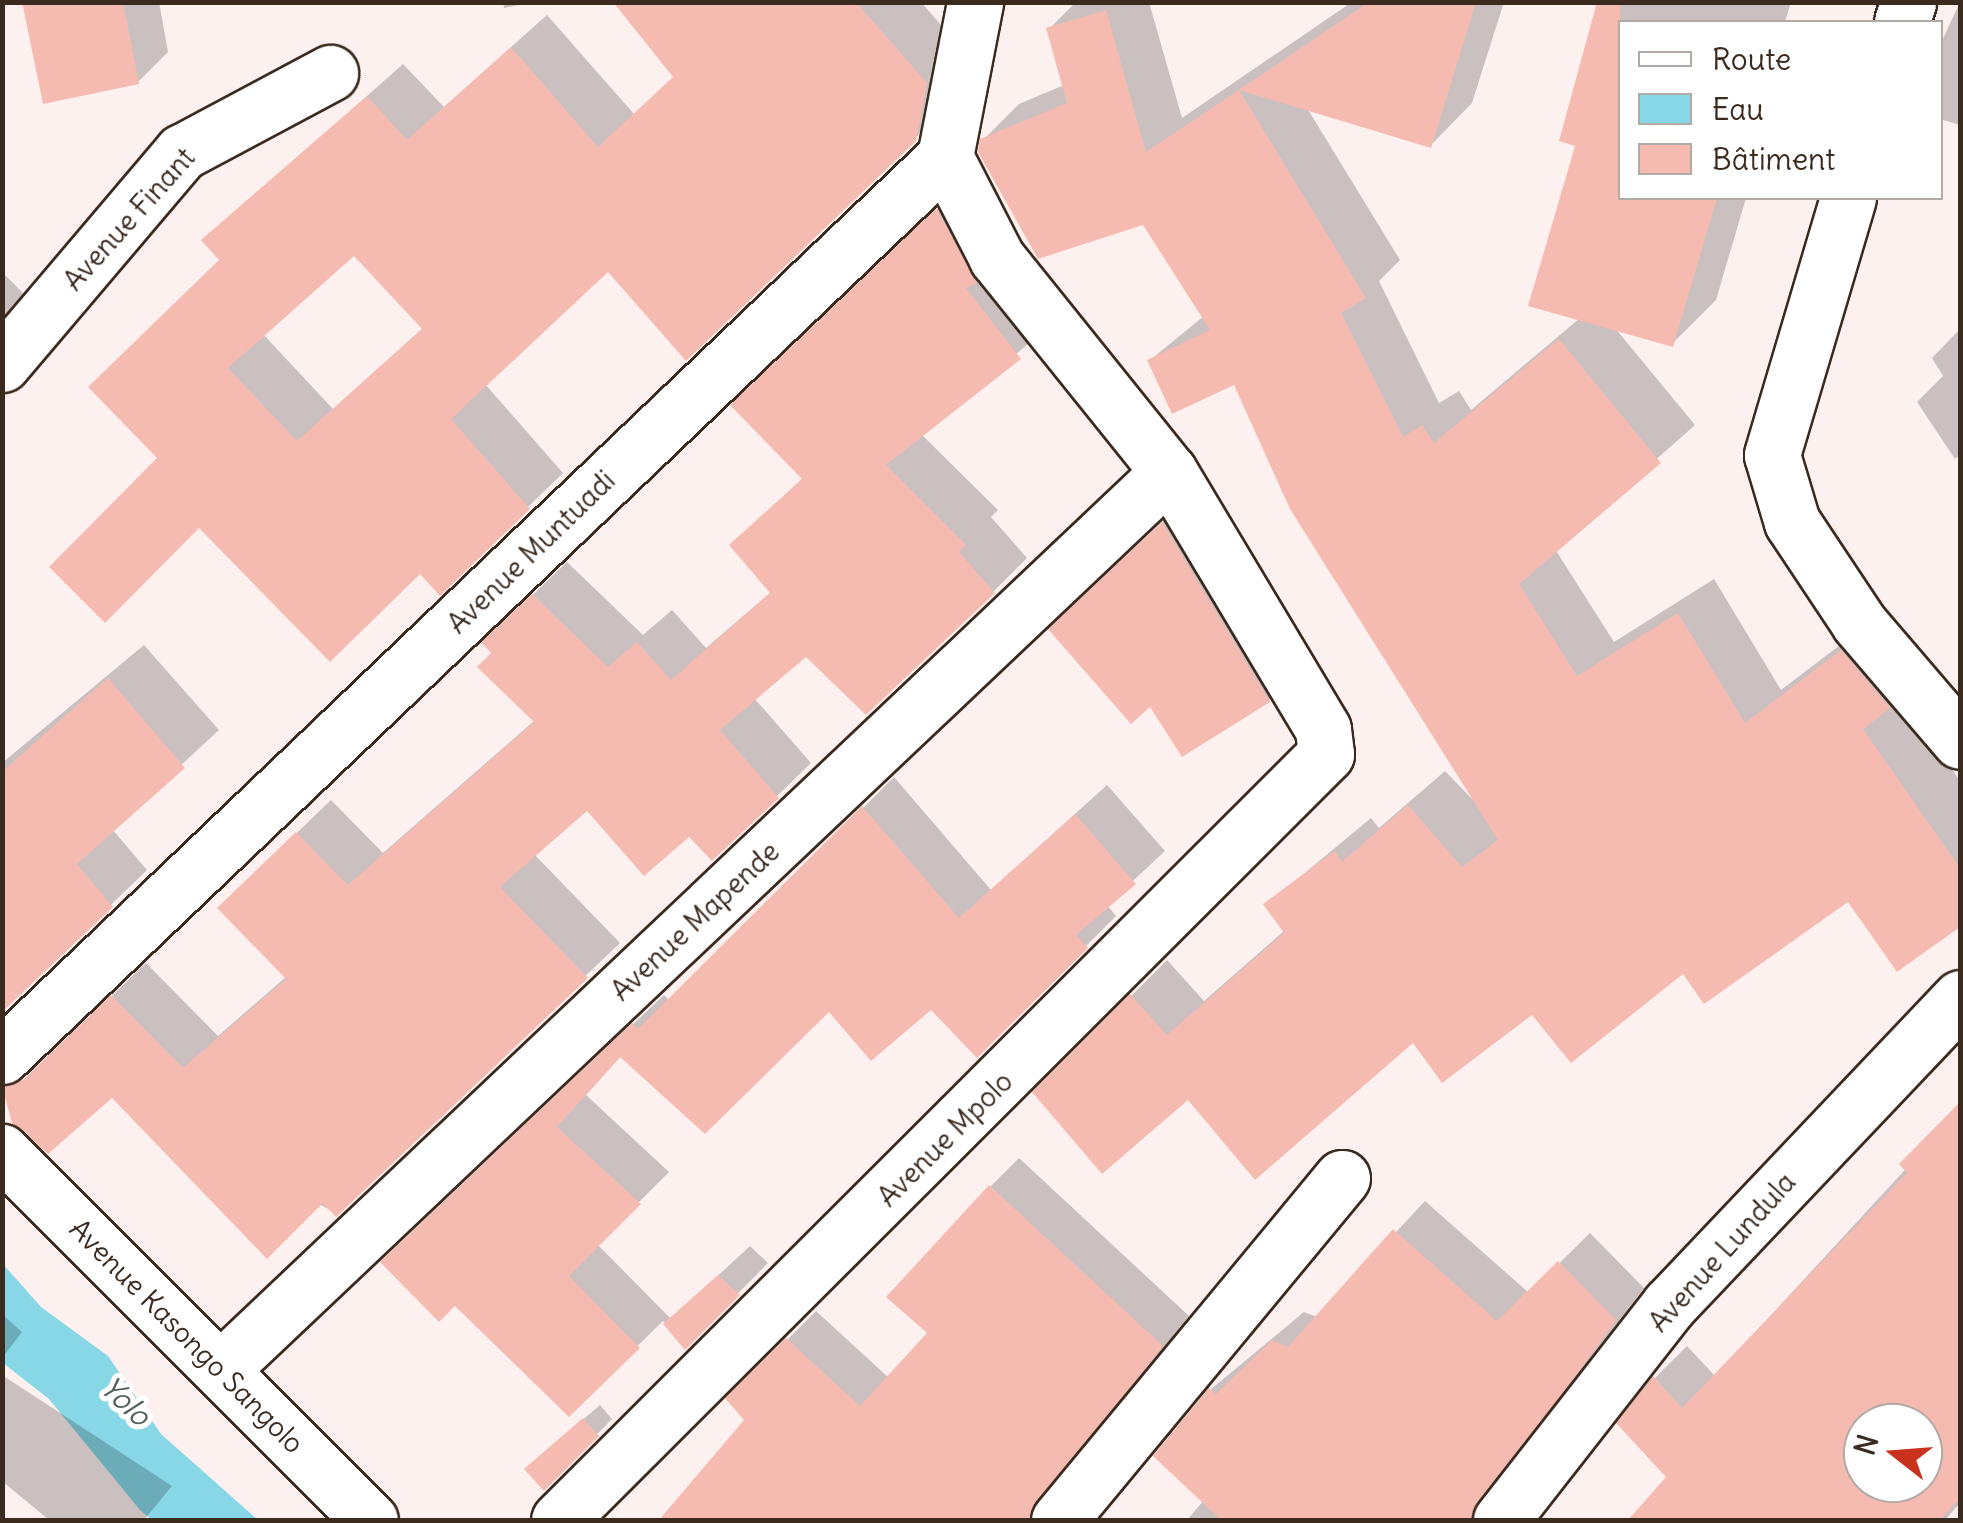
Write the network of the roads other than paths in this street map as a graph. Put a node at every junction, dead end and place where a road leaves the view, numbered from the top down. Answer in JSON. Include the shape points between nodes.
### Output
{"nodes":[{"id":1,"x":975,"y":2,"type":"edge"},
{"id":2,"x":330,"y":73,"type":"dead end"},
{"id":3,"x":945,"y":157,"type":"junction"},
{"id":4,"x":1847,"y":200,"type":"edge"},
{"id":5,"x":2,"y":364,"type":"edge"},
{"id":6,"x":1169,"y":472,"type":"junction"},
{"id":7,"x":1960,"y":740,"type":"edge"},
{"id":8,"x":1960,"y":998,"type":"edge"},
{"id":9,"x":2,"y":1056,"type":"edge"},
{"id":10,"x":2,"y":1152,"type":"edge"},
{"id":11,"x":1342,"y":1178,"type":"dead end"},
{"id":12,"x":220,"y":1369,"type":"junction"},
{"id":13,"x":370,"y":1520,"type":"edge"},
{"id":14,"x":560,"y":1520,"type":"edge"},
{"id":15,"x":1059,"y":1520,"type":"edge"},
{"id":16,"x":1500,"y":1520,"type":"edge"}],
"edges":[{"from":1,"to":3,"type":"street"},
{"from":2,"to":5,"type":"street","name":"Avenue Finant","via":[[182,152]]},
{"from":3,"to":6,"type":"street","via":[[997,258]]},
{"from":3,"to":9,"type":"street","name":"Avenue Muntuadi"},
{"from":4,"to":7,"type":"street","via":[[1772,454],[1792,522],[1858,623]]},
{"from":6,"to":12,"type":"street","name":"Avenue Mapende"},
{"from":6,"to":14,"type":"street","name":"Avenue Mpolo","via":[[1324,729],[1326,754]]},
{"from":8,"to":16,"type":"street","name":"Avenue Lundula","via":[[1669,1305]]},
{"from":10,"to":12,"type":"street","name":"Avenue Kasongo Sangolo"},
{"from":11,"to":15,"type":"street"},
{"from":12,"to":13,"type":"street","name":"Avenue Kasongo Sangolo"}]}
